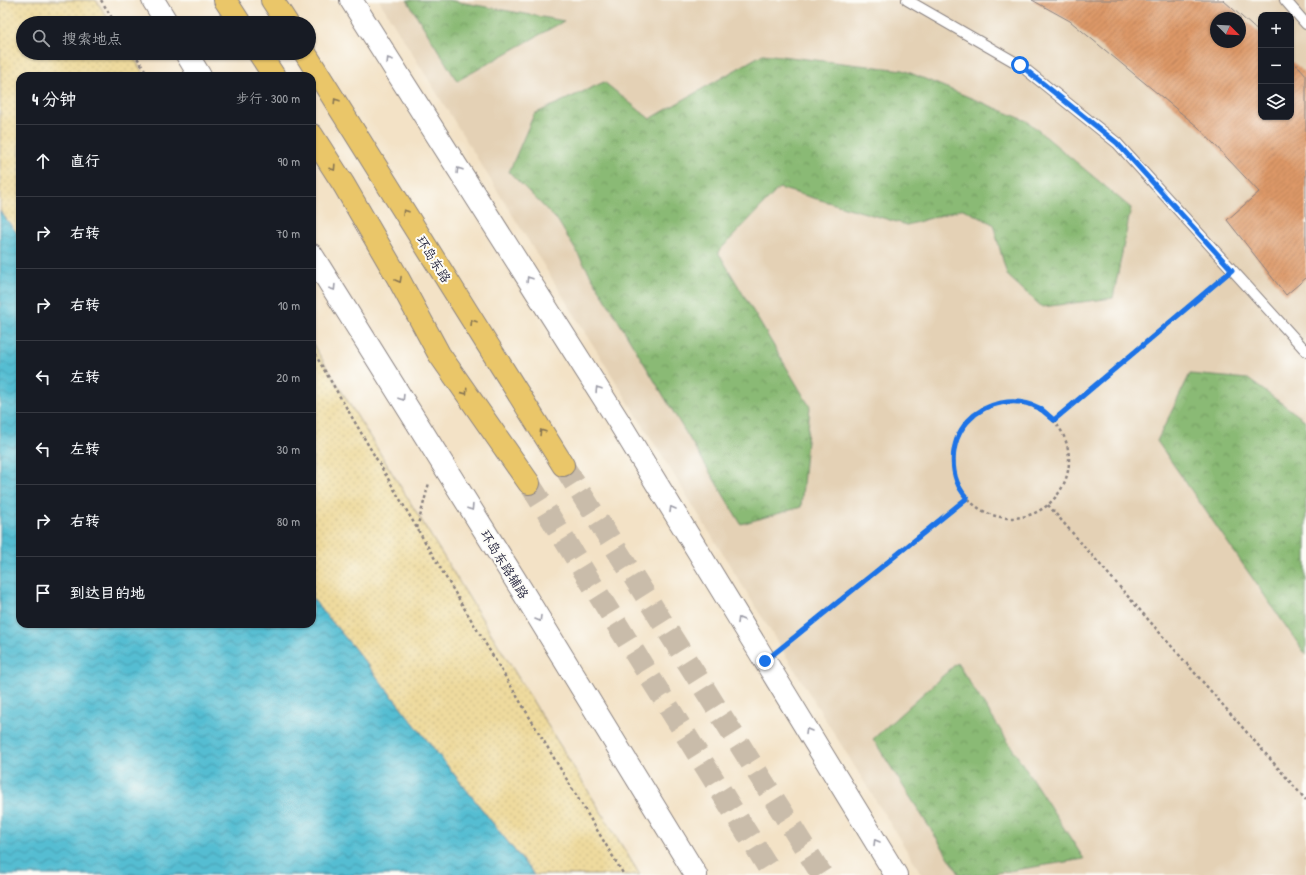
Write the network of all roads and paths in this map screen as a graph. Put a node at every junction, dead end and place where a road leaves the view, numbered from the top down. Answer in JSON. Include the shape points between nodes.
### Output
{"nodes":[{"id":1,"x":101,"y":0,"type":"edge"},
{"id":2,"x":153,"y":0,"type":"edge"},
{"id":3,"x":167,"y":0,"type":"edge"},
{"id":4,"x":225,"y":0,"type":"edge"},
{"id":5,"x":272,"y":0,"type":"edge"},
{"id":6,"x":351,"y":0,"type":"edge"},
{"id":7,"x":907,"y":0,"type":"edge"},
{"id":8,"x":1285,"y":0,"type":"edge"},
{"id":9,"x":111,"y":16,"type":"edge"},
{"id":10,"x":163,"y":16,"type":"edge"},
{"id":11,"x":173,"y":16,"type":"edge"},
{"id":12,"x":235,"y":16,"type":"edge"},
{"id":13,"x":282,"y":16,"type":"edge"},
{"id":14,"x":1306,"y":24,"type":"edge"},
{"id":15,"x":139,"y":60,"type":"edge"},
{"id":16,"x":190,"y":60,"type":"edge"},
{"id":17,"x":264,"y":60,"type":"edge"},
{"id":18,"x":309,"y":60,"type":"edge"},
{"id":19,"x":146,"y":72,"type":"edge"},
{"id":20,"x":198,"y":72,"type":"edge"},
{"id":21,"x":271,"y":72,"type":"edge"},
{"id":22,"x":316,"y":141,"type":"edge"},
{"id":23,"x":316,"y":261,"type":"edge"},
{"id":24,"x":1232,"y":270,"type":"junction"},
{"id":25,"x":1306,"y":351,"type":"edge"},
{"id":26,"x":316,"y":356,"type":"edge"},
{"id":27,"x":1054,"y":420,"type":"junction"},
{"id":28,"x":437,"y":454,"type":"junction"},
{"id":29,"x":563,"y":465,"type":"tunnel mouth"},
{"id":30,"x":529,"y":483,"type":"tunnel mouth"},
{"id":31,"x":967,"y":498,"type":"junction"},
{"id":32,"x":1048,"y":506,"type":"junction"},
{"id":33,"x":417,"y":528,"type":"junction"},
{"id":34,"x":765,"y":661,"type":"junction"},
{"id":35,"x":1306,"y":800,"type":"edge"},
{"id":36,"x":624,"y":875,"type":"edge"},
{"id":37,"x":696,"y":875,"type":"edge"},
{"id":38,"x":896,"y":875,"type":"edge"}],
"edges":[{"from":1,"to":9,"type":"path"},
{"from":2,"to":10,"type":"street"},
{"from":3,"to":11,"type":"street"},
{"from":4,"to":12,"type":"main road"},
{"from":5,"to":13,"type":"main road"},
{"from":34,"to":6,"type":"street","one_way":true,"via":[[619,422]]},
{"from":7,"to":24,"type":"lane","via":[[1020,65],[1117,143]]},
{"from":8,"to":14,"type":"lane"},
{"from":15,"to":19,"type":"path"},
{"from":16,"to":20,"type":"street"},
{"from":17,"to":21,"type":"main road"},
{"from":29,"to":18,"type":"main road","name":"环岛东路","one_way":true},
{"from":22,"to":30,"type":"main road","one_way":true,"via":[[390,264],[439,354]]},
{"from":23,"to":28,"type":"street","name":"环岛东路辅路","one_way":true},
{"from":24,"to":25,"type":"lane"},
{"from":24,"to":27,"type":"path"},
{"from":26,"to":33,"type":"path"},
{"from":27,"to":31,"type":"path","via":[[1038,408],[1020,402],[1001,402],[983,409],[968,421],[957,438],[953,456],[955,476]]},
{"from":27,"to":32,"type":"path","via":[[1064,436],[1069,454],[1068,474],[1061,491]]},
{"from":28,"to":33,"type":"path"},
{"from":28,"to":37,"type":"street","name":"环岛东路辅路","one_way":true},
{"from":31,"to":32,"type":"path","via":[[976,507],[993,516],[1012,519],[1031,515]]},
{"from":31,"to":34,"type":"path"},
{"from":32,"to":35,"type":"path"},
{"from":33,"to":36,"type":"path"},
{"from":38,"to":34,"type":"street","one_way":true}]}
